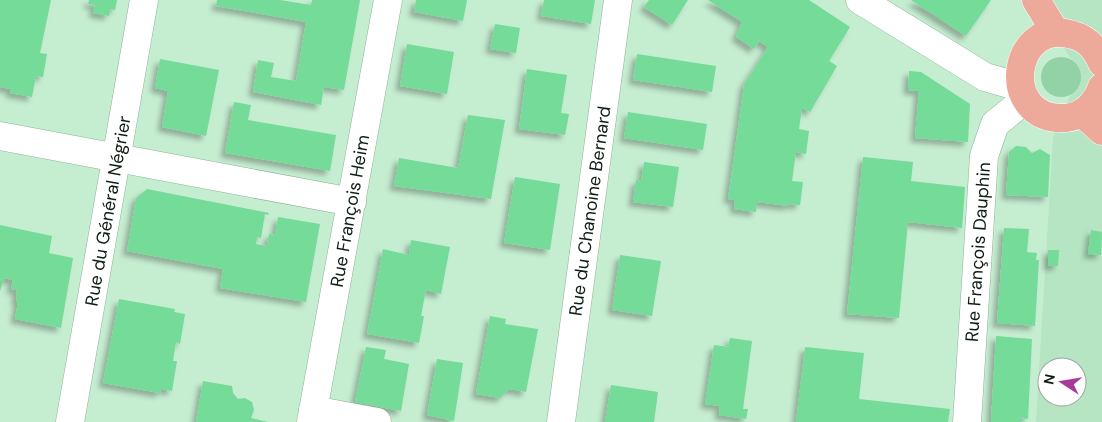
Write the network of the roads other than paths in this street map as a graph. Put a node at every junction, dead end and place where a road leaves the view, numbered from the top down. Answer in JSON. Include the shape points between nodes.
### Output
{"nodes":[{"id":1,"x":144,"y":0,"type":"edge"},
{"id":2,"x":388,"y":0,"type":"edge"},
{"id":3,"x":618,"y":0,"type":"edge"},
{"id":4,"x":860,"y":0,"type":"edge"},
{"id":5,"x":1036,"y":0,"type":"edge"},
{"id":6,"x":1056,"y":33,"type":"junction"},
{"id":7,"x":1102,"y":63,"type":"edge"},
{"id":8,"x":1102,"y":87,"type":"edge"},
{"id":9,"x":1023,"y":93,"type":"junction"},
{"id":10,"x":1082,"y":113,"type":"junction"},
{"id":11,"x":1102,"y":131,"type":"edge"},
{"id":12,"x":0,"y":136,"type":"edge"},
{"id":13,"x":118,"y":156,"type":"junction"},
{"id":14,"x":352,"y":202,"type":"junction"},
{"id":15,"x":312,"y":416,"type":"edge"},
{"id":16,"x":70,"y":422,"type":"edge"},
{"id":17,"x":377,"y":422,"type":"edge"},
{"id":18,"x":561,"y":422,"type":"edge"},
{"id":19,"x":967,"y":422,"type":"edge"}],
"edges":[{"from":1,"to":13,"type":"street","name":"Rue du Général Négrier"},
{"from":2,"to":14,"type":"street","name":"Rue François Heim"},
{"from":3,"to":18,"type":"street","name":"Rue du Chanoine Bernard"},
{"from":4,"to":9,"type":"street","via":[[985,77]]},
{"from":5,"to":6,"type":"main road"},
{"from":6,"to":7,"type":"main road","via":[[1080,37],[1098,53]]},
{"from":6,"to":9,"type":"main road","via":[[1042,37],[1022,58],[1019,72]]},
{"from":8,"to":10,"type":"main road","via":[[1098,98]]},
{"from":9,"to":10,"type":"main road","via":[[1034,108],[1057,118]]},
{"from":9,"to":19,"type":"street","name":"Rue François Dauphin","via":[[995,124],[984,156]]},
{"from":10,"to":11,"type":"main road"},
{"from":12,"to":13,"type":"street"},
{"from":13,"to":14,"type":"street"},
{"from":13,"to":16,"type":"street","name":"Rue du Général Négrier"},
{"from":14,"to":15,"type":"street","name":"Rue François Heim"},
{"from":15,"to":17,"type":"street"}]}
